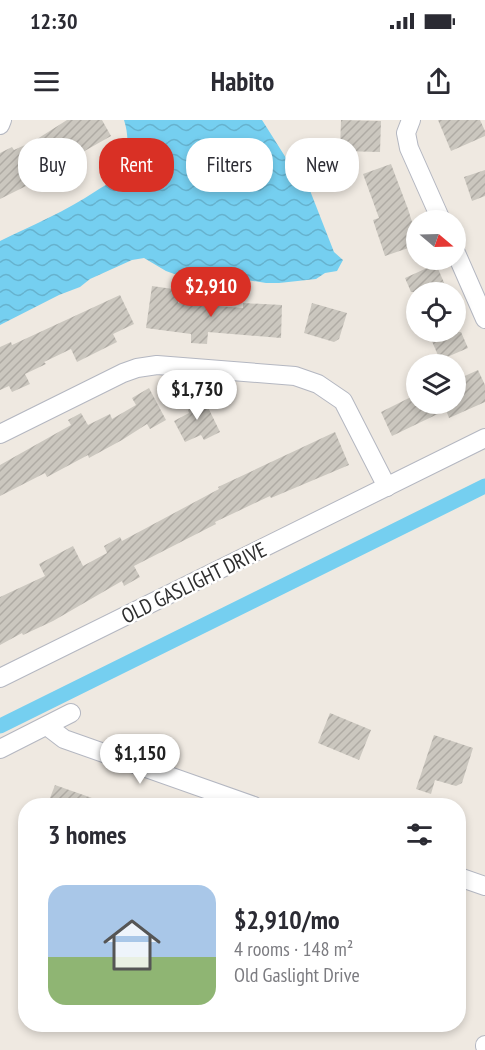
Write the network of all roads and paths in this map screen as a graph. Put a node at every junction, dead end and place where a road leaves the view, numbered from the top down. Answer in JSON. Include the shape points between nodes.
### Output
{"nodes":[{"id":1,"x":2,"y":120,"type":"edge"},
{"id":2,"x":411,"y":120,"type":"edge"},
{"id":3,"x":0,"y":125,"type":"edge"},
{"id":4,"x":437,"y":210,"type":"edge"},
{"id":5,"x":463,"y":270,"type":"edge"},
{"id":6,"x":485,"y":319,"type":"edge"},
{"id":7,"x":0,"y":434,"type":"edge"},
{"id":8,"x":485,"y":438,"type":"edge"},
{"id":9,"x":387,"y":487,"type":"junction"},
{"id":10,"x":0,"y":678,"type":"edge"},
{"id":11,"x":71,"y":712,"type":"dead end"},
{"id":12,"x":47,"y":726,"type":"junction"},
{"id":13,"x":0,"y":749,"type":"edge"},
{"id":14,"x":231,"y":798,"type":"edge"},
{"id":15,"x":466,"y":879,"type":"edge"},
{"id":16,"x":485,"y":886,"type":"edge"}],
"edges":[{"from":1,"to":3,"type":"street"},
{"from":2,"to":4,"type":"street","via":[[406,133],[409,148]]},
{"from":5,"to":6,"type":"street"},
{"from":7,"to":9,"type":"street","via":[[144,366],[296,376],[343,400]]},
{"from":8,"to":9,"type":"street","name":"OLD GASLIGHT DRIVE"},
{"from":9,"to":10,"type":"street","name":"OLD GASLIGHT DRIVE"},
{"from":11,"to":12,"type":"street"},
{"from":12,"to":13,"type":"street"},
{"from":12,"to":14,"type":"street","via":[[64,739]]},
{"from":15,"to":16,"type":"street"}]}
